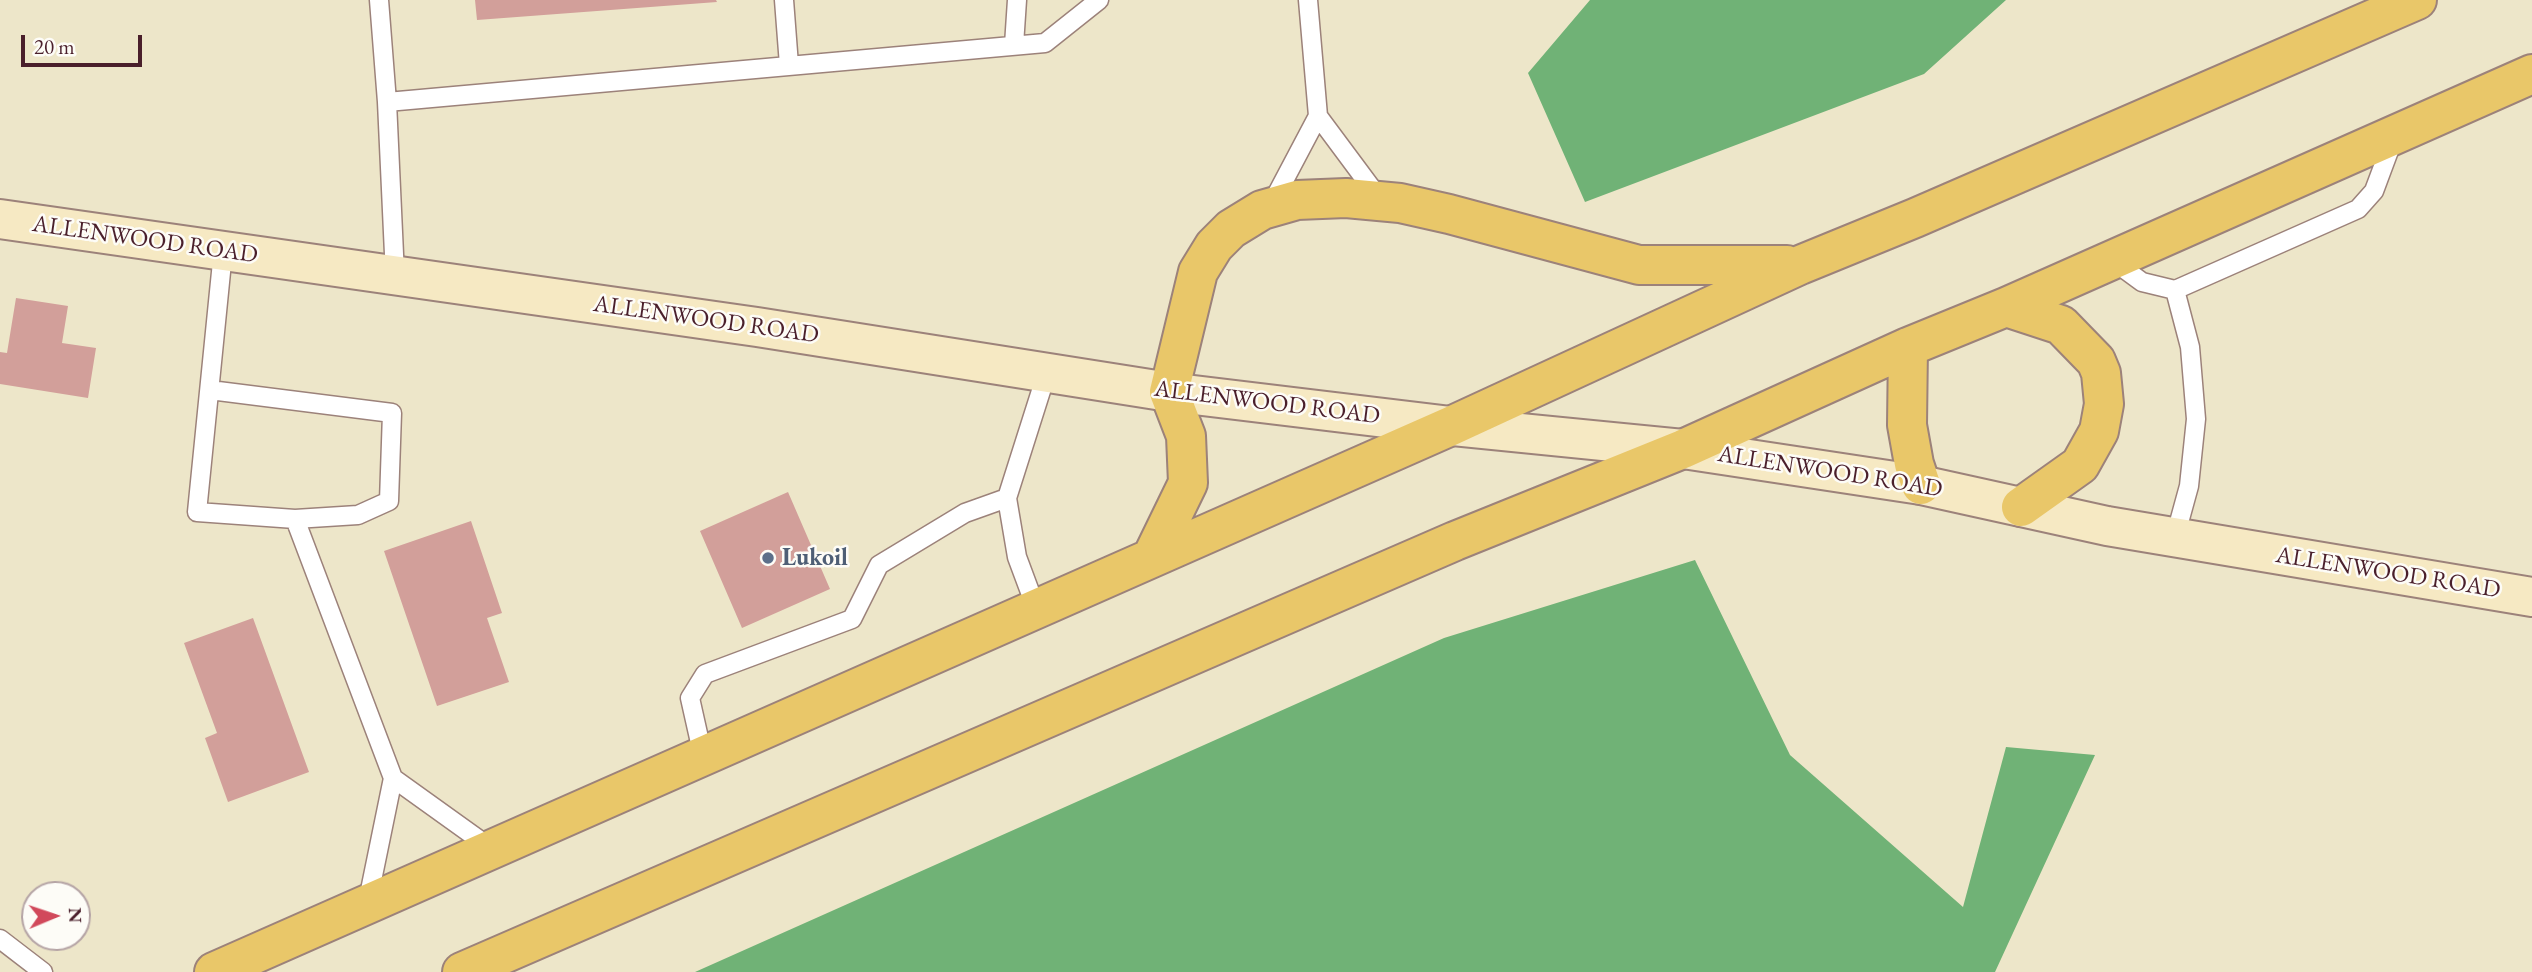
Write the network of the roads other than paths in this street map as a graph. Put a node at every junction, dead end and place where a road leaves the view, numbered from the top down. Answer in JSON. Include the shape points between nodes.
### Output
{"nodes":[{"id":1,"x":379,"y":0,"type":"edge"},
{"id":2,"x":784,"y":0,"type":"edge"},
{"id":3,"x":1017,"y":0,"type":"edge"},
{"id":4,"x":1099,"y":0,"type":"edge"},
{"id":5,"x":1308,"y":0,"type":"edge"},
{"id":6,"x":2417,"y":0,"type":"edge"},
{"id":7,"x":1014,"y":45,"type":"junction"},
{"id":8,"x":789,"y":65,"type":"junction"},
{"id":9,"x":2532,"y":74,"type":"edge"},
{"id":10,"x":387,"y":102,"type":"junction"},
{"id":11,"x":1318,"y":116,"type":"junction"},
{"id":12,"x":2395,"y":135,"type":"junction"},
{"id":13,"x":1381,"y":201,"type":"junction"},
{"id":14,"x":1270,"y":207,"type":"junction"},
{"id":15,"x":0,"y":219,"type":"edge"},
{"id":16,"x":223,"y":252,"type":"junction"},
{"id":17,"x":2112,"y":260,"type":"junction"},
{"id":18,"x":1800,"y":265,"type":"junction"},
{"id":19,"x":395,"y":276,"type":"junction"},
{"id":20,"x":2175,"y":290,"type":"junction"},
{"id":21,"x":2006,"y":307,"type":"junction"},
{"id":22,"x":1908,"y":347,"type":"junction"},
{"id":23,"x":1047,"y":372,"type":"junction"},
{"id":24,"x":210,"y":390,"type":"junction"},
{"id":25,"x":1169,"y":391,"type":"junction"},
{"id":26,"x":1451,"y":426,"type":"junction"},
{"id":27,"x":1683,"y":449,"type":"junction"},
{"id":28,"x":1921,"y":485,"type":"junction"},
{"id":29,"x":1007,"y":498,"type":"junction"},
{"id":30,"x":2021,"y":507,"type":"junction"},
{"id":31,"x":295,"y":519,"type":"junction"},
{"id":32,"x":2175,"y":537,"type":"junction"},
{"id":33,"x":1152,"y":557,"type":"junction"},
{"id":34,"x":2532,"y":597,"type":"edge"},
{"id":35,"x":1036,"y":608,"type":"junction"},
{"id":36,"x":703,"y":756,"type":"junction"},
{"id":37,"x":393,"y":778,"type":"junction"},
{"id":38,"x":493,"y":850,"type":"junction"},
{"id":39,"x":367,"y":905,"type":"junction"},
{"id":40,"x":0,"y":939,"type":"edge"},
{"id":41,"x":43,"y":972,"type":"edge"},
{"id":42,"x":214,"y":972,"type":"edge"},
{"id":43,"x":462,"y":972,"type":"edge"}],
"edges":[{"from":1,"to":10,"type":"lane"},
{"from":2,"to":8,"type":"lane"},
{"from":3,"to":7,"type":"lane"},
{"from":4,"to":7,"type":"lane","via":[[1045,43]]},
{"from":5,"to":11,"type":"lane"},
{"from":6,"to":18,"type":"highway"},
{"from":7,"to":8,"type":"lane"},
{"from":8,"to":10,"type":"lane"},
{"from":9,"to":12,"type":"highway"},
{"from":10,"to":19,"type":"lane"},
{"from":11,"to":13,"type":"lane"},
{"from":11,"to":14,"type":"lane"},
{"from":12,"to":17,"type":"highway"},
{"from":12,"to":20,"type":"lane","via":[[2374,191],[2358,209]]},
{"from":13,"to":14,"type":"highway","via":[[1297,200]]},
{"from":13,"to":18,"type":"highway","via":[[1449,214],[1639,265]]},
{"from":14,"to":25,"type":"highway","via":[[1231,229],[1198,272]]},
{"from":15,"to":16,"type":"street","name":"ALLENWOOD ROAD"},
{"from":16,"to":19,"type":"street","name":"ALLENWOOD ROAD"},
{"from":16,"to":24,"type":"lane"},
{"from":17,"to":20,"type":"lane","via":[[2142,282]]},
{"from":17,"to":21,"type":"highway"},
{"from":18,"to":26,"type":"highway"},
{"from":19,"to":23,"type":"street","name":"ALLENWOOD ROAD"},
{"from":20,"to":32,"type":"lane","via":[[2190,347],[2196,419],[2189,486]]},
{"from":21,"to":22,"type":"highway"},
{"from":21,"to":30,"type":"highway","via":[[2062,325],[2096,361],[2104,404],[2099,432],[2080,465]]},
{"from":22,"to":27,"type":"highway"},
{"from":22,"to":28,"type":"highway","via":[[1907,425]]},
{"from":23,"to":25,"type":"street","name":"ALLENWOOD ROAD"},
{"from":23,"to":29,"type":"lane"},
{"from":24,"to":31,"type":"lane","via":[[197,512]]},
{"from":24,"to":31,"type":"lane","via":[[392,414],[389,501],[358,514]]},
{"from":25,"to":26,"type":"street","name":"ALLENWOOD ROAD"},
{"from":25,"to":33,"type":"highway","via":[[1186,436],[1188,483]]},
{"from":26,"to":27,"type":"street","name":"ALLENWOOD ROAD"},
{"from":26,"to":33,"type":"highway"},
{"from":27,"to":28,"type":"street","name":"ALLENWOOD ROAD"},
{"from":27,"to":43,"type":"highway","via":[[1455,541]]},
{"from":28,"to":30,"type":"street","name":"ALLENWOOD ROAD"},
{"from":29,"to":35,"type":"lane","via":[[1017,557]]},
{"from":29,"to":36,"type":"lane","via":[[965,513],[879,565],[852,619],[705,674],[690,698]]},
{"from":30,"to":32,"type":"street","name":"ALLENWOOD ROAD"},
{"from":31,"to":37,"type":"lane"},
{"from":32,"to":34,"type":"street","name":"ALLENWOOD ROAD"},
{"from":33,"to":35,"type":"highway"},
{"from":35,"to":36,"type":"highway"},
{"from":36,"to":38,"type":"highway"},
{"from":37,"to":38,"type":"lane"},
{"from":37,"to":39,"type":"lane"},
{"from":38,"to":39,"type":"highway"},
{"from":39,"to":42,"type":"highway"},
{"from":40,"to":41,"type":"lane"}]}
